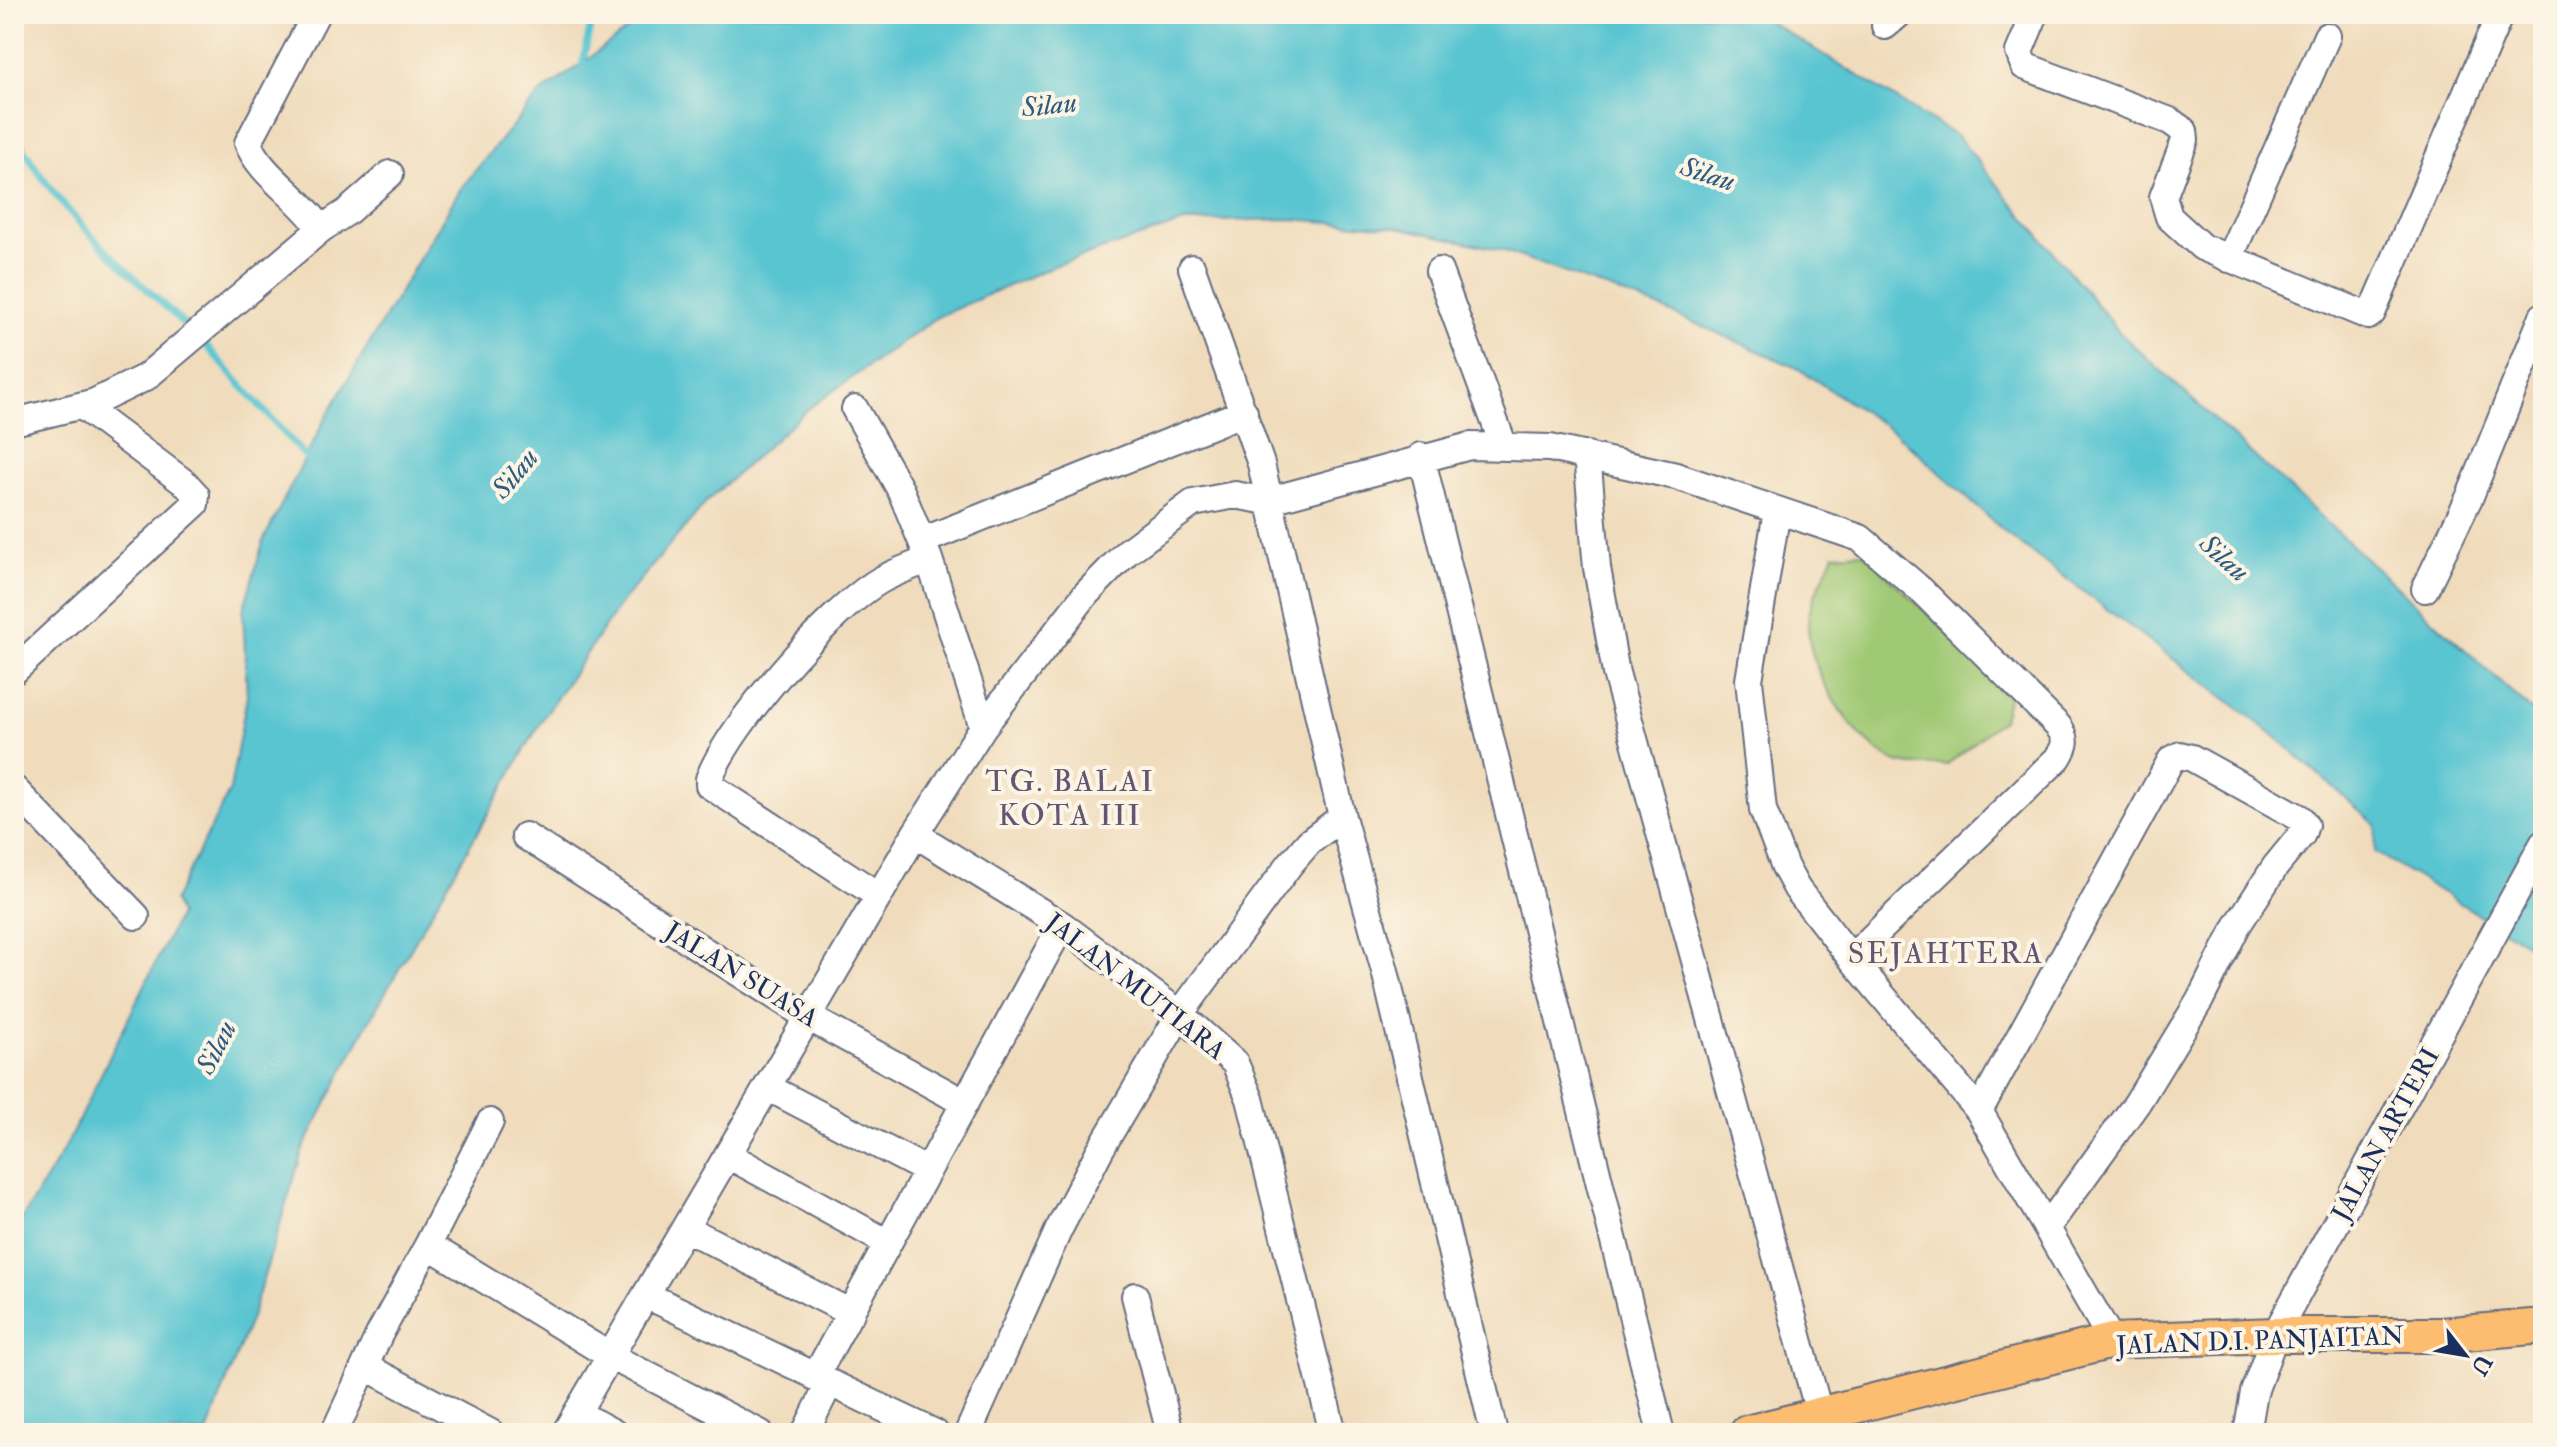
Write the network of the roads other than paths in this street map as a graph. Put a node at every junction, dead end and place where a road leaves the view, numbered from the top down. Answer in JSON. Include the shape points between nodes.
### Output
{"nodes":[{"id":1,"x":316,"y":14,"type":"edge"},
{"id":2,"x":2035,"y":14,"type":"edge"},
{"id":3,"x":2500,"y":14,"type":"edge"},
{"id":4,"x":2327,"y":36,"type":"dead end"},
{"id":5,"x":390,"y":174,"type":"dead end"},
{"id":6,"x":321,"y":229,"type":"junction"},
{"id":7,"x":2229,"y":259,"type":"junction"},
{"id":8,"x":1192,"y":268,"type":"dead end"},
{"id":9,"x":1439,"y":271,"type":"dead end"},
{"id":10,"x":2543,"y":316,"type":"edge"},
{"id":11,"x":82,"y":406,"type":"junction"},
{"id":12,"x":855,"y":409,"type":"dead end"},
{"id":13,"x":1244,"y":412,"type":"junction"},
{"id":14,"x":14,"y":422,"type":"edge"},
{"id":15,"x":1503,"y":444,"type":"junction"},
{"id":16,"x":1587,"y":455,"type":"junction"},
{"id":17,"x":1421,"y":456,"type":"junction"},
{"id":18,"x":1267,"y":501,"type":"junction"},
{"id":19,"x":1777,"y":511,"type":"junction"},
{"id":20,"x":926,"y":550,"type":"junction"},
{"id":21,"x":2425,"y":589,"type":"dead end"},
{"id":22,"x":14,"y":671,"type":"edge"},
{"id":23,"x":983,"y":727,"type":"junction"},
{"id":24,"x":14,"y":789,"type":"edge"},
{"id":25,"x":1342,"y":817,"type":"junction"},
{"id":26,"x":915,"y":834,"type":"junction"},
{"id":27,"x":525,"y":836,"type":"dead end"},
{"id":28,"x":2543,"y":844,"type":"edge"},
{"id":29,"x":879,"y":896,"type":"junction"},
{"id":30,"x":136,"y":916,"type":"dead end"},
{"id":31,"x":1062,"y":925,"type":"junction"},
{"id":32,"x":1851,"y":958,"type":"junction"},
{"id":33,"x":1180,"y":1014,"type":"junction"},
{"id":34,"x":808,"y":1017,"type":"junction"},
{"id":35,"x":767,"y":1087,"type":"junction"},
{"id":36,"x":965,"y":1103,"type":"junction"},
{"id":37,"x":1979,"y":1111,"type":"junction"},
{"id":38,"x":490,"y":1122,"type":"dead end"},
{"id":39,"x":728,"y":1155,"type":"junction"},
{"id":40,"x":928,"y":1171,"type":"junction"},
{"id":41,"x":2048,"y":1226,"type":"junction"},
{"id":42,"x":685,"y":1228,"type":"junction"},
{"id":43,"x":888,"y":1243,"type":"junction"},
{"id":44,"x":428,"y":1245,"type":"junction"},
{"id":45,"x":646,"y":1295,"type":"junction"},
{"id":46,"x":1135,"y":1296,"type":"dead end"},
{"id":47,"x":851,"y":1313,"type":"junction"},
{"id":48,"x":2543,"y":1326,"type":"edge"},
{"id":49,"x":2275,"y":1335,"type":"junction"},
{"id":50,"x":2112,"y":1341,"type":"junction"},
{"id":51,"x":610,"y":1356,"type":"junction"},
{"id":52,"x":366,"y":1367,"type":"junction"},
{"id":53,"x":822,"y":1380,"type":"junction"},
{"id":54,"x":1820,"y":1416,"type":"junction"},
{"id":55,"x":571,"y":1423,"type":"edge"},
{"id":56,"x":334,"y":1433,"type":"edge"},
{"id":57,"x":491,"y":1433,"type":"edge"},
{"id":58,"x":614,"y":1433,"type":"edge"},
{"id":59,"x":760,"y":1433,"type":"edge"},
{"id":60,"x":805,"y":1433,"type":"edge"},
{"id":61,"x":935,"y":1433,"type":"edge"},
{"id":62,"x":968,"y":1433,"type":"edge"},
{"id":63,"x":1170,"y":1433,"type":"edge"},
{"id":64,"x":1333,"y":1433,"type":"edge"},
{"id":65,"x":1494,"y":1433,"type":"edge"},
{"id":66,"x":1661,"y":1433,"type":"edge"},
{"id":67,"x":1747,"y":1433,"type":"edge"},
{"id":68,"x":2247,"y":1433,"type":"edge"}],
"edges":[{"from":1,"to":6,"type":"street","via":[[248,143],[253,156]]},
{"from":2,"to":7,"type":"street","via":[[2019,52],[2024,66],[2182,129],[2185,140],[2164,206],[2202,247]]},
{"from":3,"to":7,"type":"street","via":[[2370,315]]},
{"from":4,"to":7,"type":"street"},
{"from":5,"to":6,"type":"street"},
{"from":6,"to":11,"type":"street","via":[[146,377]]},
{"from":8,"to":13,"type":"street"},
{"from":9,"to":15,"type":"street"},
{"from":10,"to":21,"type":"street","via":[[2470,496]]},
{"from":11,"to":14,"type":"street"},
{"from":11,"to":22,"type":"street","via":[[186,484],[196,495],[195,504]]},
{"from":12,"to":20,"type":"street","via":[[901,491]]},
{"from":13,"to":18,"type":"street"},
{"from":13,"to":20,"type":"street"},
{"from":15,"to":16,"type":"street"},
{"from":15,"to":17,"type":"street"},
{"from":16,"to":19,"type":"street","via":[[1676,476]]},
{"from":16,"to":54,"type":"street","via":[[1597,568],[1616,673]]},
{"from":17,"to":18,"type":"street"},
{"from":17,"to":66,"type":"street"},
{"from":18,"to":23,"type":"street","via":[[1213,497],[1176,513],[1086,594]]},
{"from":18,"to":25,"type":"street"},
{"from":19,"to":32,"type":"street","via":[[1749,680],[1763,810],[1797,889]]},
{"from":19,"to":32,"type":"street","via":[[1860,538],[1881,554],[2065,736],[2058,758]]},
{"from":20,"to":23,"type":"street"},
{"from":20,"to":29,"type":"street","via":[[857,597],[763,691],[709,779],[709,785]]},
{"from":23,"to":26,"type":"street"},
{"from":24,"to":30,"type":"street"},
{"from":25,"to":33,"type":"street","via":[[1290,864]]},
{"from":25,"to":65,"type":"street","via":[[1385,971]]},
{"from":26,"to":29,"type":"street"},
{"from":26,"to":31,"type":"street","name":"JALAN MUTIARA"},
{"from":27,"to":34,"type":"street","name":"JALAN SUASA"},
{"from":28,"to":49,"type":"street","name":"JALAN ARTERI"},
{"from":29,"to":34,"type":"street"},
{"from":31,"to":33,"type":"street","name":"JALAN MUTIARA"},
{"from":31,"to":36,"type":"street"},
{"from":32,"to":37,"type":"street"},
{"from":33,"to":62,"type":"street","via":[[1059,1229]]},
{"from":33,"to":64,"type":"street","name":"JALAN MUTIARA","via":[[1223,1050],[1244,1077]]},
{"from":34,"to":35,"type":"street"},
{"from":34,"to":36,"type":"street","name":"JALAN SUASA"},
{"from":35,"to":39,"type":"street"},
{"from":35,"to":40,"type":"street"},
{"from":36,"to":40,"type":"street"},
{"from":37,"to":41,"type":"street"},
{"from":37,"to":41,"type":"street","via":[[2171,760],[2180,755],[2192,758],[2300,818],[2305,825],[2302,834],[2237,926],[2200,1000],[2137,1103]]},
{"from":38,"to":44,"type":"street"},
{"from":39,"to":42,"type":"street"},
{"from":39,"to":43,"type":"street"},
{"from":40,"to":43,"type":"street"},
{"from":41,"to":50,"type":"street"},
{"from":42,"to":45,"type":"street"},
{"from":42,"to":47,"type":"street"},
{"from":43,"to":47,"type":"street"},
{"from":44,"to":51,"type":"street"},
{"from":44,"to":52,"type":"street"},
{"from":45,"to":51,"type":"street"},
{"from":45,"to":53,"type":"street"},
{"from":46,"to":63,"type":"street"},
{"from":47,"to":53,"type":"street"},
{"from":48,"to":49,"type":"main road","name":"JALAN D.I. PANJAITAN","via":[[2441,1335]]},
{"from":49,"to":50,"type":"main road","name":"JALAN D.I. PANJAITAN"},
{"from":49,"to":68,"type":"street","name":"JALAN ARTERI","via":[[2254,1392]]},
{"from":50,"to":54,"type":"main road","name":"JALAN D.I. PANJAITAN"},
{"from":51,"to":55,"type":"street"},
{"from":51,"to":59,"type":"street"},
{"from":52,"to":56,"type":"street"},
{"from":52,"to":57,"type":"street"},
{"from":53,"to":60,"type":"street"},
{"from":53,"to":61,"type":"street"},
{"from":54,"to":67,"type":"main road","name":"JALAN D.I. PANJAITAN"},
{"from":55,"to":58,"type":"street"}]}
